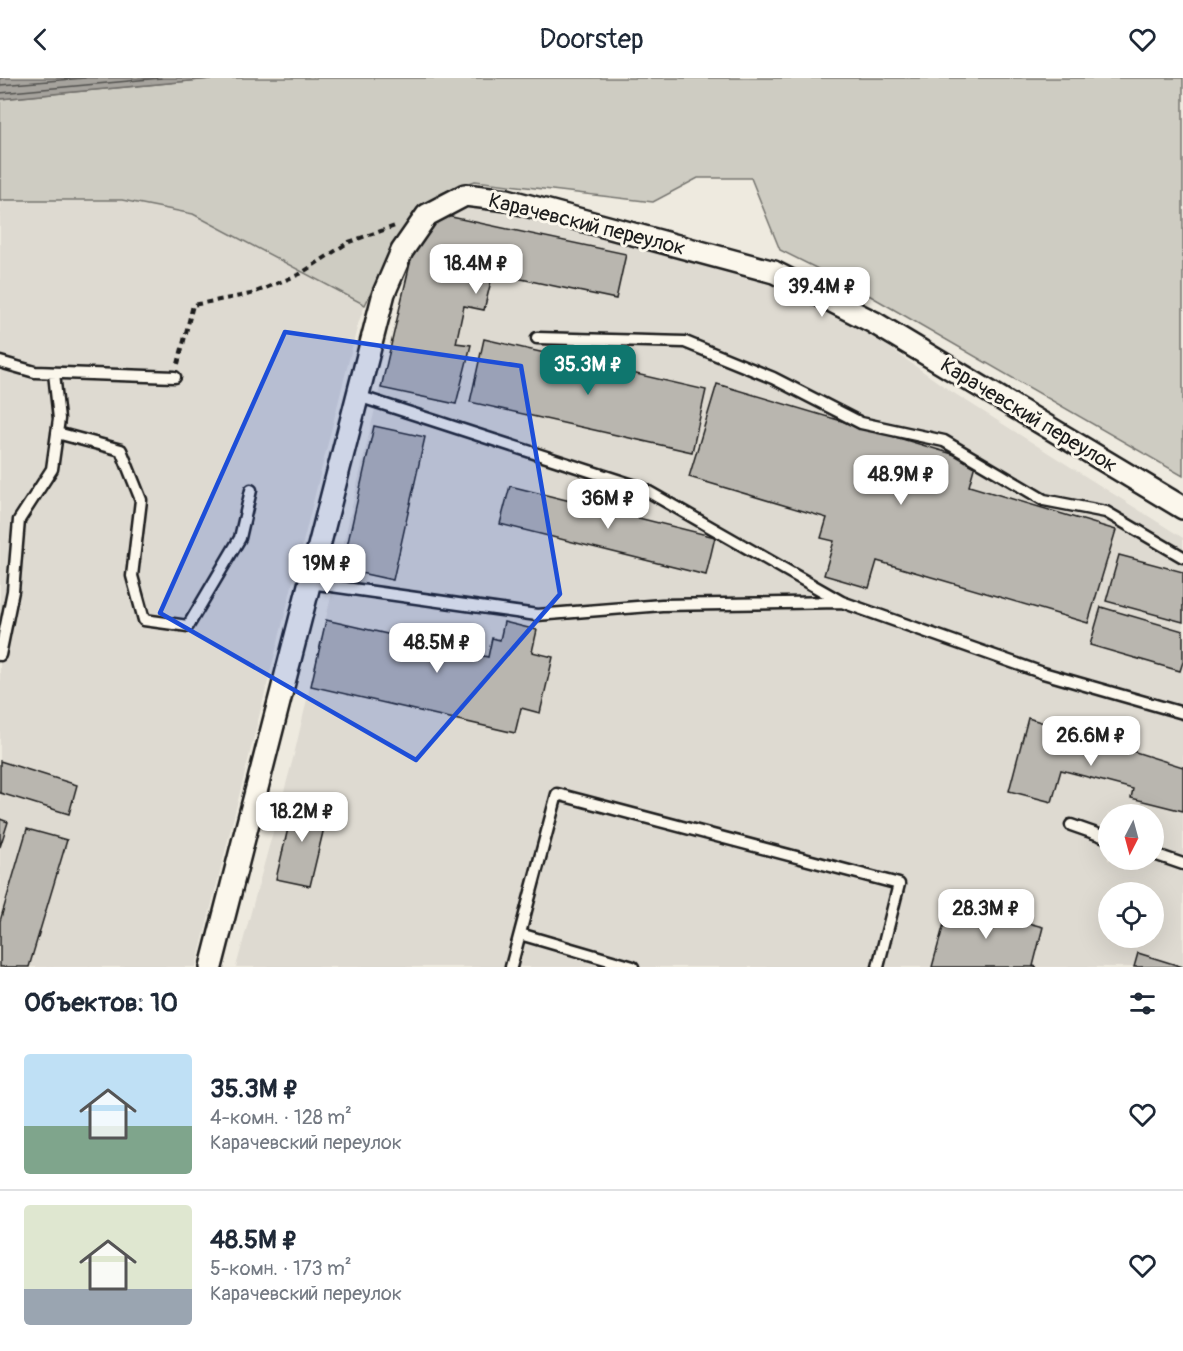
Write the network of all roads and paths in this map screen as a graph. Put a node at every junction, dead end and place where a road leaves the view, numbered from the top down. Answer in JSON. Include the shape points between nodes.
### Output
{"nodes":[{"id":1,"x":427,"y":215,"type":"junction"},
{"id":2,"x":537,"y":338,"type":"dead end"},
{"id":3,"x":0,"y":362,"type":"edge"},
{"id":4,"x":54,"y":373,"type":"junction"},
{"id":5,"x":175,"y":377,"type":"joint"},
{"id":6,"x":358,"y":396,"type":"junction"},
{"id":7,"x":57,"y":433,"type":"junction"},
{"id":8,"x":251,"y":490,"type":"dead end"},
{"id":9,"x":1183,"y":508,"type":"edge"},
{"id":10,"x":1183,"y":558,"type":"edge"},
{"id":11,"x":310,"y":583,"type":"junction"},
{"id":12,"x":842,"y":602,"type":"junction"},
{"id":13,"x":0,"y":655,"type":"edge"},
{"id":14,"x":1183,"y":712,"type":"edge"},
{"id":15,"x":1071,"y":825,"type":"dead end"},
{"id":16,"x":1098,"y":834,"type":"edge"},
{"id":17,"x":1164,"y":857,"type":"edge"},
{"id":18,"x":1183,"y":864,"type":"edge"},
{"id":19,"x":520,"y":934,"type":"junction"},
{"id":20,"x":212,"y":967,"type":"edge"},
{"id":21,"x":511,"y":967,"type":"edge"},
{"id":22,"x":633,"y":967,"type":"edge"},
{"id":23,"x":878,"y":967,"type":"edge"}],
"edges":[{"from":1,"to":5,"type":"path","via":[[349,242],[300,274],[251,294],[193,305]]},
{"from":1,"to":6,"type":"street","name":"Карачевский переулок","via":[[402,251],[384,293]]},
{"from":1,"to":9,"type":"street","name":"Карачевский переулок","via":[[465,195],[507,200],[774,272],[873,322]]},
{"from":2,"to":10,"type":"lane","via":[[685,342],[773,378],[861,423],[944,441],[1044,500],[1106,512]]},
{"from":3,"to":4,"type":"lane"},
{"from":4,"to":5,"type":"lane"},
{"from":4,"to":7,"type":"lane"},
{"from":6,"to":11,"type":"street","name":"Карачевский переулок"},
{"from":6,"to":12,"type":"lane","via":[[642,488]]},
{"from":7,"to":8,"type":"lane","via":[[121,450],[141,500],[132,576],[144,621],[188,626],[240,538]]},
{"from":7,"to":13,"type":"lane","via":[[52,469],[19,520],[13,591]]},
{"from":11,"to":12,"type":"lane","via":[[537,615],[662,605]]},
{"from":11,"to":20,"type":"street","name":"Карачевский переулок"},
{"from":12,"to":14,"type":"lane","via":[[1043,673]]},
{"from":15,"to":16,"type":"lane"},
{"from":17,"to":18,"type":"lane"},
{"from":19,"to":21,"type":"lane"},
{"from":19,"to":22,"type":"lane"},
{"from":19,"to":23,"type":"lane","via":[[557,794],[898,884]]}]}
